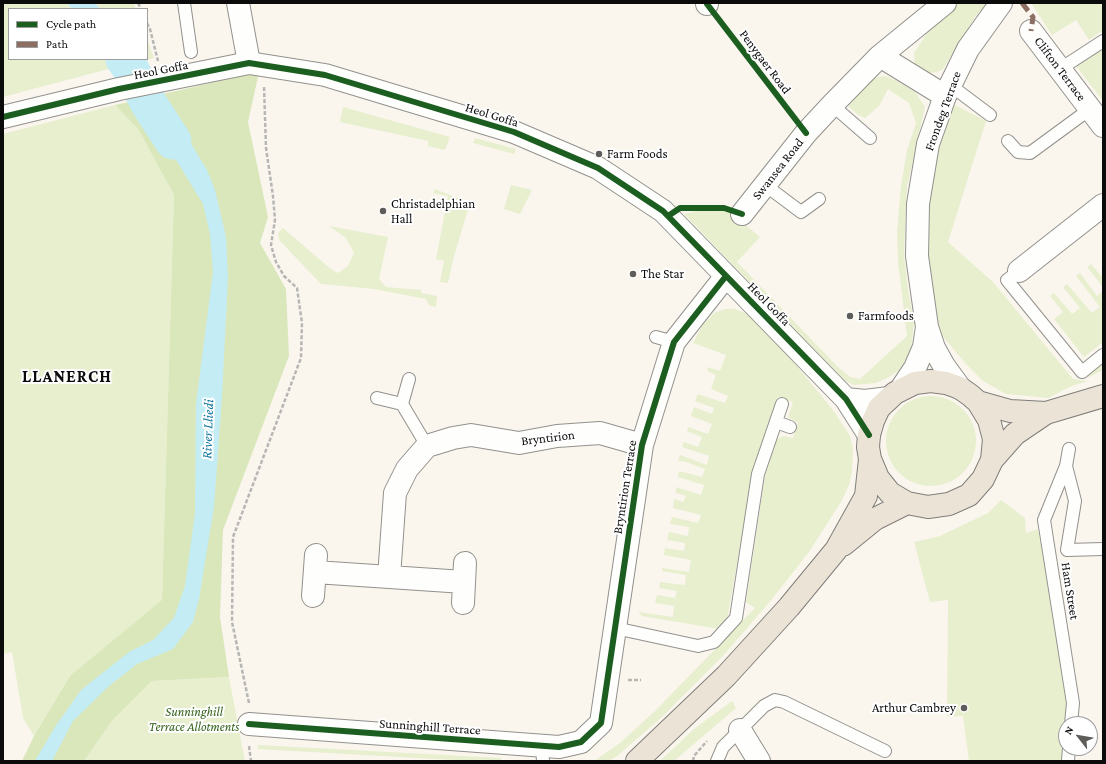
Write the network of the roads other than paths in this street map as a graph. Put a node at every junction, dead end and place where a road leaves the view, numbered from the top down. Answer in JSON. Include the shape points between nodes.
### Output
{"nodes":[{"id":1,"x":184,"y":3,"type":"edge"},
{"id":2,"x":238,"y":3,"type":"edge"},
{"id":3,"x":945,"y":3,"type":"edge"},
{"id":4,"x":1001,"y":3,"type":"edge"},
{"id":5,"x":1031,"y":31,"type":"dead end"},
{"id":6,"x":1103,"y":41,"type":"edge"},
{"id":7,"x":191,"y":52,"type":"dead end"},
{"id":8,"x":880,"y":56,"type":"junction"},
{"id":9,"x":258,"y":64,"type":"junction"},
{"id":10,"x":1060,"y":69,"type":"junction"},
{"id":11,"x":948,"y":91,"type":"junction"},
{"id":12,"x":832,"y":105,"type":"junction"},
{"id":13,"x":990,"y":115,"type":"dead end"},
{"id":14,"x":3,"y":117,"type":"edge"},
{"id":15,"x":1097,"y":118,"type":"edge"},
{"id":16,"x":870,"y":138,"type":"dead end"},
{"id":17,"x":1008,"y":141,"type":"dead end"},
{"id":18,"x":765,"y":185,"type":"junction"},
{"id":19,"x":819,"y":200,"type":"dead end"},
{"id":20,"x":1103,"y":204,"type":"edge"},
{"id":21,"x":742,"y":214,"type":"dead end"},
{"id":22,"x":1019,"y":271,"type":"joint"},
{"id":23,"x":726,"y":276,"type":"junction"},
{"id":24,"x":927,"y":327,"type":"junction"},
{"id":25,"x":1103,"y":355,"type":"edge"},
{"id":26,"x":409,"y":379,"type":"dead end"},
{"id":27,"x":960,"y":388,"type":"junction"},
{"id":28,"x":895,"y":393,"type":"junction"},
{"id":29,"x":1103,"y":396,"type":"edge"},
{"id":30,"x":377,"y":398,"type":"dead end"},
{"id":31,"x":846,"y":399,"type":"junction"},
{"id":32,"x":978,"y":402,"type":"junction"},
{"id":33,"x":402,"y":404,"type":"junction"},
{"id":34,"x":782,"y":404,"type":"dead end"},
{"id":35,"x":1046,"y":413,"type":"junction"},
{"id":36,"x":776,"y":422,"type":"junction"},
{"id":37,"x":790,"y":427,"type":"dead end"},
{"id":38,"x":869,"y":435,"type":"junction"},
{"id":39,"x":642,"y":445,"type":"junction"},
{"id":40,"x":427,"y":446,"type":"junction"},
{"id":41,"x":1069,"y":449,"type":"dead end"},
{"id":42,"x":870,"y":459,"type":"junction"},
{"id":43,"x":992,"y":460,"type":"junction"},
{"id":44,"x":1066,"y":466,"type":"junction"},
{"id":45,"x":907,"y":503,"type":"junction"},
{"id":46,"x":1103,"y":549,"type":"edge"},
{"id":47,"x":836,"y":550,"type":"junction"},
{"id":48,"x":389,"y":577,"type":"junction"},
{"id":49,"x":313,"y":596,"type":"dead end"},
{"id":50,"x":463,"y":603,"type":"dead end"},
{"id":51,"x":615,"y":628,"type":"junction"},
{"id":52,"x":1072,"y":716,"type":"edge"},
{"id":53,"x":601,"y":723,"type":"joint"},
{"id":54,"x":249,"y":724,"type":"road end"},
{"id":55,"x":740,"y":730,"type":"junction"},
{"id":56,"x":885,"y":751,"type":"dead end"},
{"id":57,"x":543,"y":754,"type":"edge"},
{"id":58,"x":636,"y":761,"type":"edge"},
{"id":59,"x":717,"y":761,"type":"edge"},
{"id":60,"x":759,"y":761,"type":"edge"}],
"edges":[{"from":1,"to":7,"type":"lane"},
{"from":2,"to":9,"type":"street"},
{"from":3,"to":8,"type":"street","name":"Swansea Road"},
{"from":4,"to":11,"type":"street","name":"Frondeg Terrace","via":[[968,49]]},
{"from":5,"to":10,"type":"street","name":"Clifton Terrace"},
{"from":6,"to":10,"type":"lane"},
{"from":8,"to":11,"type":"street"},
{"from":8,"to":12,"type":"street","name":"Swansea Road"},
{"from":9,"to":14,"type":"street","name":"Heol Goffa","via":[[120,89]]},
{"from":9,"to":23,"type":"street","name":"Heol Goffa","via":[[325,75],[514,132],[598,168],[663,211]]},
{"from":10,"to":15,"type":"street","name":"Clifton Terrace"},
{"from":11,"to":13,"type":"lane"},
{"from":11,"to":24,"type":"street","name":"Frondeg Terrace","via":[[928,144],[918,204],[917,256]]},
{"from":12,"to":16,"type":"lane"},
{"from":12,"to":18,"type":"street","name":"Swansea Road"},
{"from":15,"to":17,"type":"lane","via":[[1030,153],[1018,152]]},
{"from":18,"to":19,"type":"lane","via":[[801,212]]},
{"from":18,"to":21,"type":"street","name":"Swansea Road"},
{"from":20,"to":22,"type":"street"},
{"from":22,"to":25,"type":"lane","via":[[1007,280],[1082,372]]},
{"from":23,"to":31,"type":"street","name":"Heol Goffa"},
{"from":23,"to":39,"type":"street","name":"Bryntirion Terrace","via":[[665,339]]},
{"from":24,"to":27,"type":"street","name":"Frondeg Terrace","via":[[938,354]]},
{"from":24,"to":28,"type":"street","name":"Frondeg Terrace","via":[[924,347],[915,368]]},
{"from":26,"to":33,"type":"lane"},
{"from":27,"to":28,"type":"main road","via":[[931,381],[915,383]]},
{"from":27,"to":32,"type":"main road"},
{"from":28,"to":31,"type":"street","via":[[865,401]]},
{"from":28,"to":38,"type":"main road","via":[[879,408]]},
{"from":29,"to":35,"type":"main road"},
{"from":30,"to":33,"type":"lane"},
{"from":31,"to":38,"type":"street","name":"Heol Goffa"},
{"from":32,"to":35,"type":"main road","via":[[1010,411]]},
{"from":32,"to":43,"type":"main road","via":[[989,420],[994,439]]},
{"from":33,"to":40,"type":"lane"},
{"from":34,"to":36,"type":"lane"},
{"from":35,"to":43,"type":"main road","via":[[1015,434]]},
{"from":36,"to":37,"type":"lane"},
{"from":36,"to":51,"type":"lane","via":[[758,474],[736,618],[714,642],[698,646]]},
{"from":38,"to":42,"type":"main road"},
{"from":39,"to":40,"type":"street","name":"Bryntirion","via":[[600,433],[557,436],[519,443],[471,435]]},
{"from":39,"to":51,"type":"street","name":"Bryntirion Terrace"},
{"from":40,"to":48,"type":"street","via":[[407,469],[395,493]]},
{"from":41,"to":44,"type":"lane","name":"Ham Street"},
{"from":42,"to":45,"type":"main road","via":[[878,478],[890,493]]},
{"from":42,"to":47,"type":"main road","via":[[866,496]]},
{"from":43,"to":45,"type":"main road","via":[[983,479],[968,495],[949,504],[928,507]]},
{"from":44,"to":46,"type":"lane","name":"Ham Street","via":[[1075,501],[1067,550]]},
{"from":44,"to":52,"type":"lane","name":"Ham Street","via":[[1044,520],[1073,703]]},
{"from":45,"to":47,"type":"main road","via":[[875,520]]},
{"from":47,"to":58,"type":"main road","via":[[789,607],[726,676]]},
{"from":48,"to":49,"type":"street","via":[[316,563]]},
{"from":48,"to":50,"type":"street","via":[[465,572]]},
{"from":51,"to":53,"type":"street","name":"Bryntirion Terrace"},
{"from":53,"to":57,"type":"street","name":"Sunninghill Terrace","via":[[581,742]]},
{"from":54,"to":57,"type":"street","name":"Sunninghill Terrace"},
{"from":55,"to":56,"type":"lane","via":[[764,706],[776,700]]},
{"from":55,"to":59,"type":"lane","via":[[723,747]]},
{"from":55,"to":60,"type":"street"}]}
